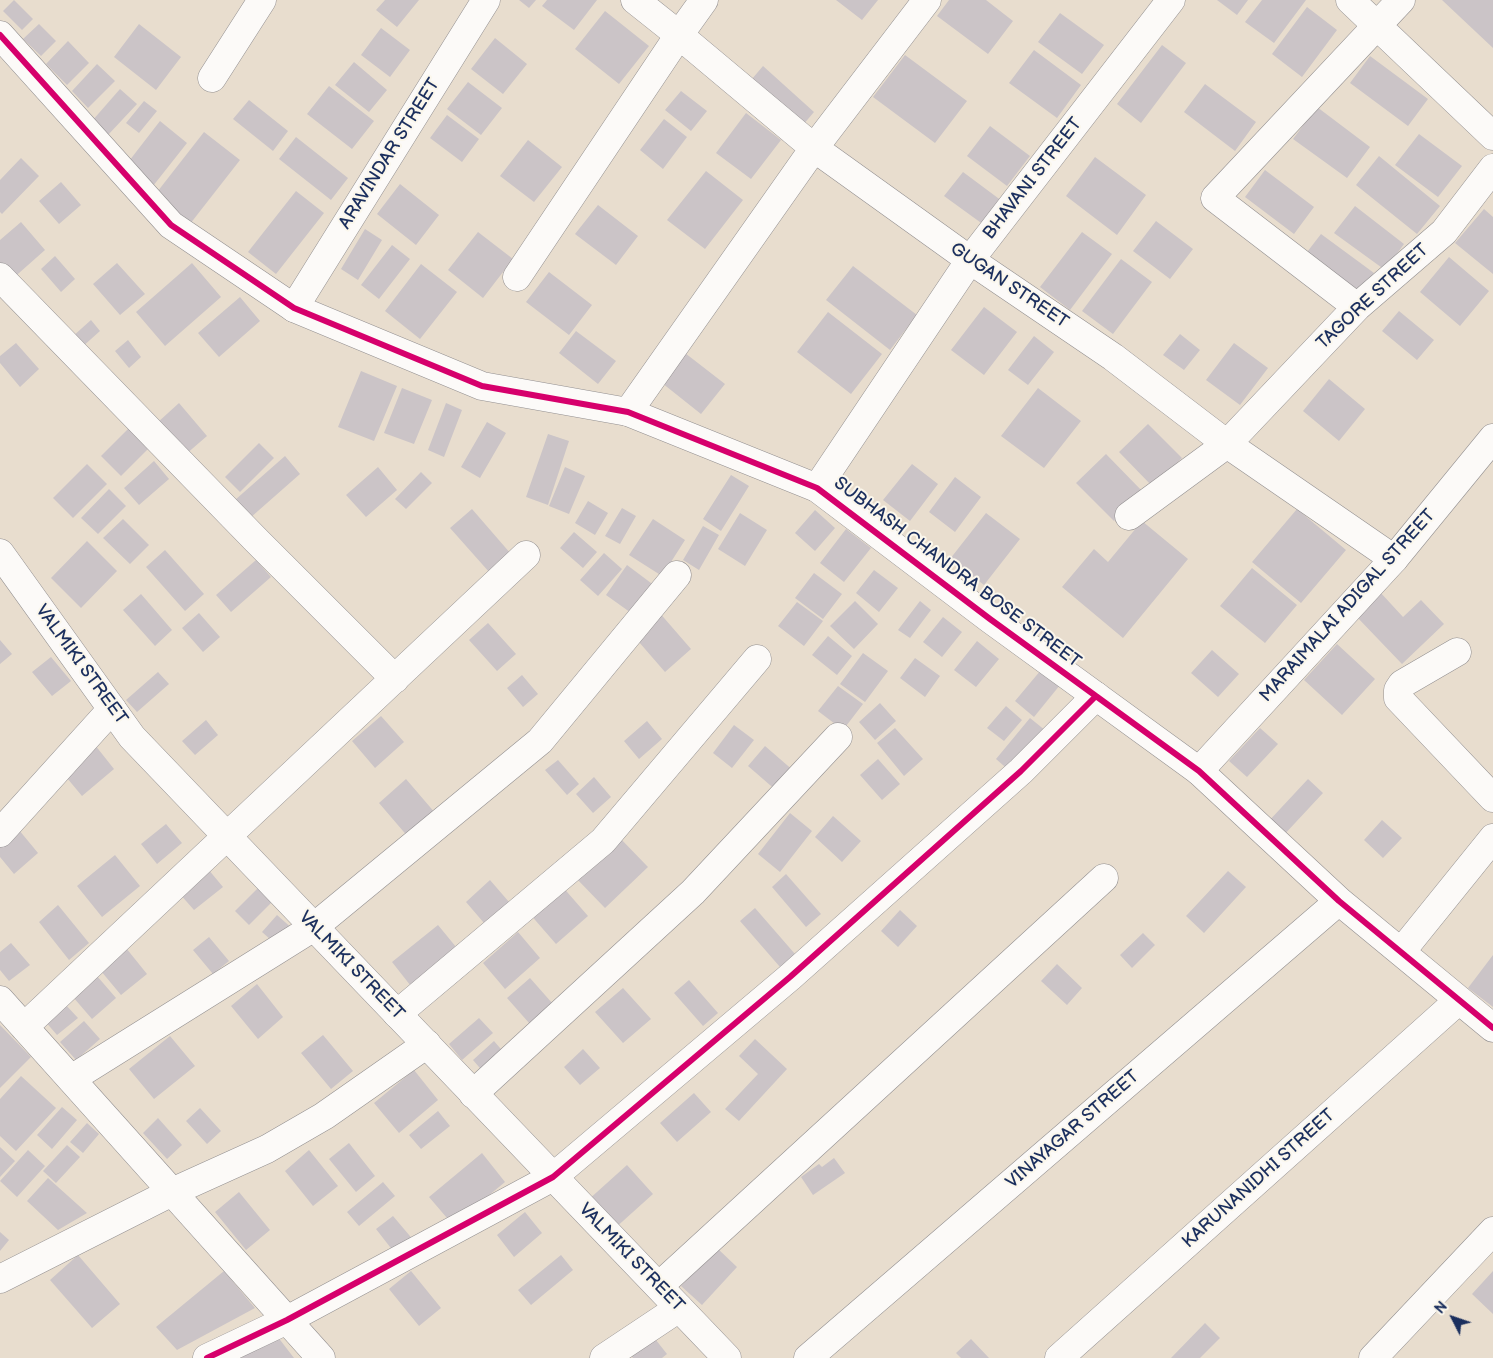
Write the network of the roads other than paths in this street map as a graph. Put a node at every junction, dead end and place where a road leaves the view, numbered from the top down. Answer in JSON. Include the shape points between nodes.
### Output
{"nodes":[{"id":1,"x":262,"y":0,"type":"edge"},
{"id":2,"x":486,"y":0,"type":"edge"},
{"id":3,"x":635,"y":0,"type":"edge"},
{"id":4,"x":704,"y":0,"type":"edge"},
{"id":5,"x":927,"y":0,"type":"edge"},
{"id":6,"x":1171,"y":0,"type":"edge"},
{"id":7,"x":1350,"y":0,"type":"edge"},
{"id":8,"x":1401,"y":0,"type":"edge"},
{"id":9,"x":1377,"y":26,"type":"junction"},
{"id":10,"x":0,"y":35,"type":"edge"},
{"id":11,"x":679,"y":35,"type":"junction"},
{"id":12,"x":212,"y":78,"type":"dead end"},
{"id":13,"x":1493,"y":136,"type":"edge"},
{"id":14,"x":814,"y":148,"type":"junction"},
{"id":15,"x":1493,"y":168,"type":"edge"},
{"id":16,"x":970,"y":260,"type":"junction"},
{"id":17,"x":0,"y":277,"type":"edge"},
{"id":18,"x":517,"y":277,"type":"dead end"},
{"id":19,"x":1357,"y":307,"type":"junction"},
{"id":20,"x":294,"y":308,"type":"junction"},
{"id":21,"x":628,"y":412,"type":"junction"},
{"id":22,"x":1493,"y":438,"type":"edge"},
{"id":23,"x":1227,"y":444,"type":"junction"},
{"id":24,"x":817,"y":488,"type":"junction"},
{"id":25,"x":1129,"y":516,"type":"dead end"},
{"id":26,"x":0,"y":553,"type":"edge"},
{"id":27,"x":526,"y":555,"type":"dead end"},
{"id":28,"x":1394,"y":558,"type":"junction"},
{"id":29,"x":678,"y":575,"type":"dead end"},
{"id":30,"x":1457,"y":652,"type":"dead end"},
{"id":31,"x":757,"y":659,"type":"dead end"},
{"id":32,"x":395,"y":679,"type":"junction"},
{"id":33,"x":1096,"y":696,"type":"junction"},
{"id":34,"x":112,"y":709,"type":"junction"},
{"id":35,"x":838,"y":737,"type":"dead end"},
{"id":36,"x":1198,"y":771,"type":"junction"},
{"id":37,"x":1493,"y":798,"type":"edge"},
{"id":38,"x":0,"y":833,"type":"edge"},
{"id":39,"x":226,"y":836,"type":"junction"},
{"id":40,"x":1493,"y":838,"type":"edge"},
{"id":41,"x":1104,"y":878,"type":"dead end"},
{"id":42,"x":1339,"y":901,"type":"junction"},
{"id":43,"x":314,"y":927,"type":"junction"},
{"id":44,"x":1401,"y":952,"type":"junction"},
{"id":45,"x":0,"y":1000,"type":"edge"},
{"id":46,"x":1459,"y":1000,"type":"junction"},
{"id":47,"x":398,"y":1014,"type":"junction"},
{"id":48,"x":24,"y":1027,"type":"junction"},
{"id":49,"x":1493,"y":1028,"type":"edge"},
{"id":50,"x":427,"y":1044,"type":"junction"},
{"id":51,"x":70,"y":1079,"type":"junction"},
{"id":52,"x":473,"y":1094,"type":"junction"},
{"id":53,"x":553,"y":1177,"type":"junction"},
{"id":54,"x":172,"y":1192,"type":"junction"},
{"id":55,"x":1493,"y":1231,"type":"edge"},
{"id":56,"x":0,"y":1279,"type":"edge"},
{"id":57,"x":659,"y":1286,"type":"junction"},
{"id":58,"x":679,"y":1308,"type":"junction"},
{"id":59,"x":287,"y":1320,"type":"junction"},
{"id":60,"x":207,"y":1358,"type":"edge"},
{"id":61,"x":322,"y":1358,"type":"edge"},
{"id":62,"x":604,"y":1358,"type":"edge"},
{"id":63,"x":727,"y":1358,"type":"edge"},
{"id":64,"x":808,"y":1358,"type":"edge"},
{"id":65,"x":1059,"y":1358,"type":"edge"},
{"id":66,"x":1373,"y":1358,"type":"edge"}],
"edges":[{"from":1,"to":12,"type":"street"},
{"from":2,"to":20,"type":"street","name":"ARAVINDAR STREET"},
{"from":3,"to":11,"type":"street","name":"GUGAN STREET"},
{"from":4,"to":11,"type":"street"},
{"from":5,"to":14,"type":"street"},
{"from":6,"to":16,"type":"street","name":"BHAVANI STREET"},
{"from":7,"to":9,"type":"street"},
{"from":8,"to":9,"type":"street"},
{"from":9,"to":13,"type":"street"},
{"from":9,"to":19,"type":"street","via":[[1215,198]]},
{"from":10,"to":20,"type":"street","name":"SUBHASH CHANDRA BOSE STREET","via":[[171,225]]},
{"from":11,"to":14,"type":"street","name":"GUGAN STREET"},
{"from":11,"to":18,"type":"street"},
{"from":14,"to":16,"type":"street","name":"GUGAN STREET"},
{"from":14,"to":21,"type":"street"},
{"from":15,"to":19,"type":"street","name":"TAGORE STREET","via":[[1444,232]]},
{"from":16,"to":23,"type":"street","name":"GUGAN STREET","via":[[1114,357]]},
{"from":16,"to":24,"type":"street","name":"BHAVANI STREET"},
{"from":17,"to":32,"type":"street"},
{"from":19,"to":23,"type":"street","name":"TAGORE STREET"},
{"from":20,"to":21,"type":"street","name":"SUBHASH CHANDRA BOSE STREET","via":[[482,386]]},
{"from":21,"to":24,"type":"street","name":"SUBHASH CHANDRA BOSE STREET"},
{"from":22,"to":28,"type":"street","name":"MARAIMALAI ADIGAL STREET"},
{"from":23,"to":25,"type":"street","name":"TAGORE STREET"},
{"from":23,"to":28,"type":"street","name":"GUGAN STREET"},
{"from":24,"to":33,"type":"street","name":"SUBHASH CHANDRA BOSE STREET"},
{"from":26,"to":34,"type":"street","name":"VALMIKI STREET"},
{"from":27,"to":32,"type":"street"},
{"from":28,"to":36,"type":"street","name":"MARAIMALAI ADIGAL STREET"},
{"from":29,"to":43,"type":"street","via":[[540,742]]},
{"from":30,"to":37,"type":"street","via":[[1402,684],[1398,698]]},
{"from":31,"to":47,"type":"street","via":[[603,841]]},
{"from":32,"to":39,"type":"street"},
{"from":33,"to":36,"type":"street","name":"SUBHASH CHANDRA BOSE STREET"},
{"from":33,"to":53,"type":"street","via":[[1021,771],[790,978]]},
{"from":34,"to":38,"type":"street"},
{"from":34,"to":39,"type":"street","name":"VALMIKI STREET","via":[[132,737]]},
{"from":35,"to":52,"type":"street","via":[[693,892]]},
{"from":36,"to":42,"type":"street","name":"SUBHASH CHANDRA BOSE STREET"},
{"from":39,"to":43,"type":"street","name":"VALMIKI STREET"},
{"from":39,"to":48,"type":"street"},
{"from":40,"to":44,"type":"street"},
{"from":41,"to":57,"type":"street"},
{"from":42,"to":44,"type":"street","name":"SUBHASH CHANDRA BOSE STREET"},
{"from":42,"to":64,"type":"street","name":"VINAYAGAR STREET"},
{"from":43,"to":47,"type":"street","name":"VALMIKI STREET"},
{"from":43,"to":51,"type":"street"},
{"from":44,"to":46,"type":"street","name":"SUBHASH CHANDRA BOSE STREET"},
{"from":45,"to":48,"type":"street"},
{"from":46,"to":49,"type":"street","name":"SUBHASH CHANDRA BOSE STREET"},
{"from":46,"to":65,"type":"street","name":"KARUNANIDHI STREET"},
{"from":47,"to":50,"type":"street","name":"VALMIKI STREET"},
{"from":48,"to":51,"type":"street"},
{"from":50,"to":52,"type":"street","name":"VALMIKI STREET"},
{"from":50,"to":54,"type":"street","via":[[324,1116],[267,1149]]},
{"from":51,"to":54,"type":"street"},
{"from":52,"to":53,"type":"street","name":"VALMIKI STREET"},
{"from":53,"to":57,"type":"street","name":"VALMIKI STREET"},
{"from":53,"to":59,"type":"street"},
{"from":54,"to":56,"type":"street"},
{"from":54,"to":59,"type":"street"},
{"from":55,"to":66,"type":"street"},
{"from":57,"to":58,"type":"street","name":"VALMIKI STREET"},
{"from":58,"to":62,"type":"street"},
{"from":58,"to":63,"type":"street","name":"VALMIKI STREET"},
{"from":59,"to":60,"type":"street"},
{"from":59,"to":61,"type":"street"}]}
